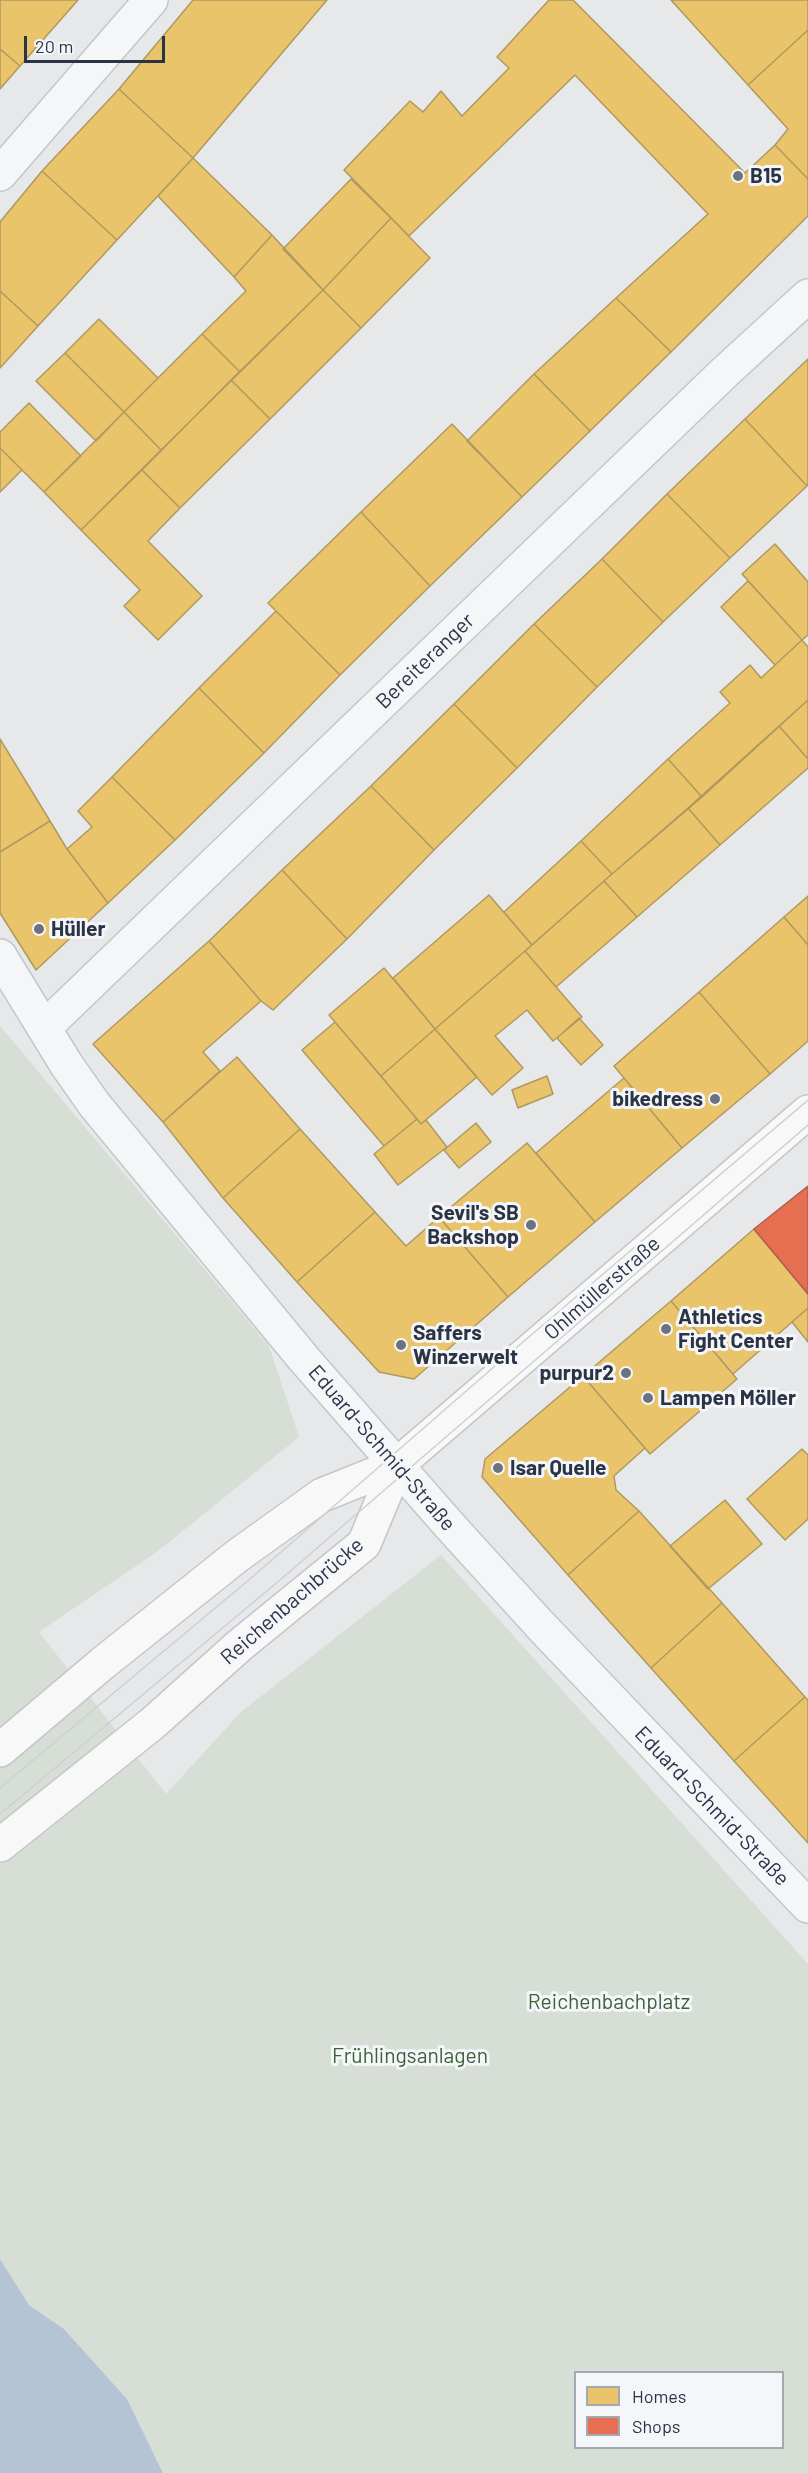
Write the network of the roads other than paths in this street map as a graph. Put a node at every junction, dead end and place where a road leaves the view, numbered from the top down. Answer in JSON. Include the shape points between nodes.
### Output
{"nodes":[{"id":1,"x":151,"y":0,"type":"edge"},
{"id":2,"x":0,"y":174,"type":"edge"},
{"id":3,"x":808,"y":296,"type":"edge"},
{"id":4,"x":0,"y":956,"type":"edge"},
{"id":5,"x":45,"y":1028,"type":"junction"},
{"id":6,"x":808,"y":1112,"type":"edge"},
{"id":7,"x":397,"y":1465,"type":"junction"},
{"id":8,"x":0,"y":1750,"type":"edge"},
{"id":9,"x":0,"y":1845,"type":"edge"},
{"id":10,"x":808,"y":1906,"type":"edge"}],
"edges":[{"from":1,"to":2,"type":"street"},
{"from":3,"to":5,"type":"street","name":"Bereiteranger"},
{"from":4,"to":5,"type":"street","name":"Eduard-Schmid-Straße"},
{"from":5,"to":7,"type":"street","name":"Eduard-Schmid-Straße","via":[[94,1104],[304,1359]]},
{"from":6,"to":7,"type":"main road","name":"Ohlmüllerstraße"},
{"from":7,"to":8,"type":"main road","via":[[322,1495],[237,1556]]},
{"from":7,"to":9,"type":"main road","name":"Reichenbachbrücke","via":[[364,1544],[240,1645],[153,1723]]},
{"from":7,"to":10,"type":"street","name":"Eduard-Schmid-Straße","via":[[541,1626]]}]}
